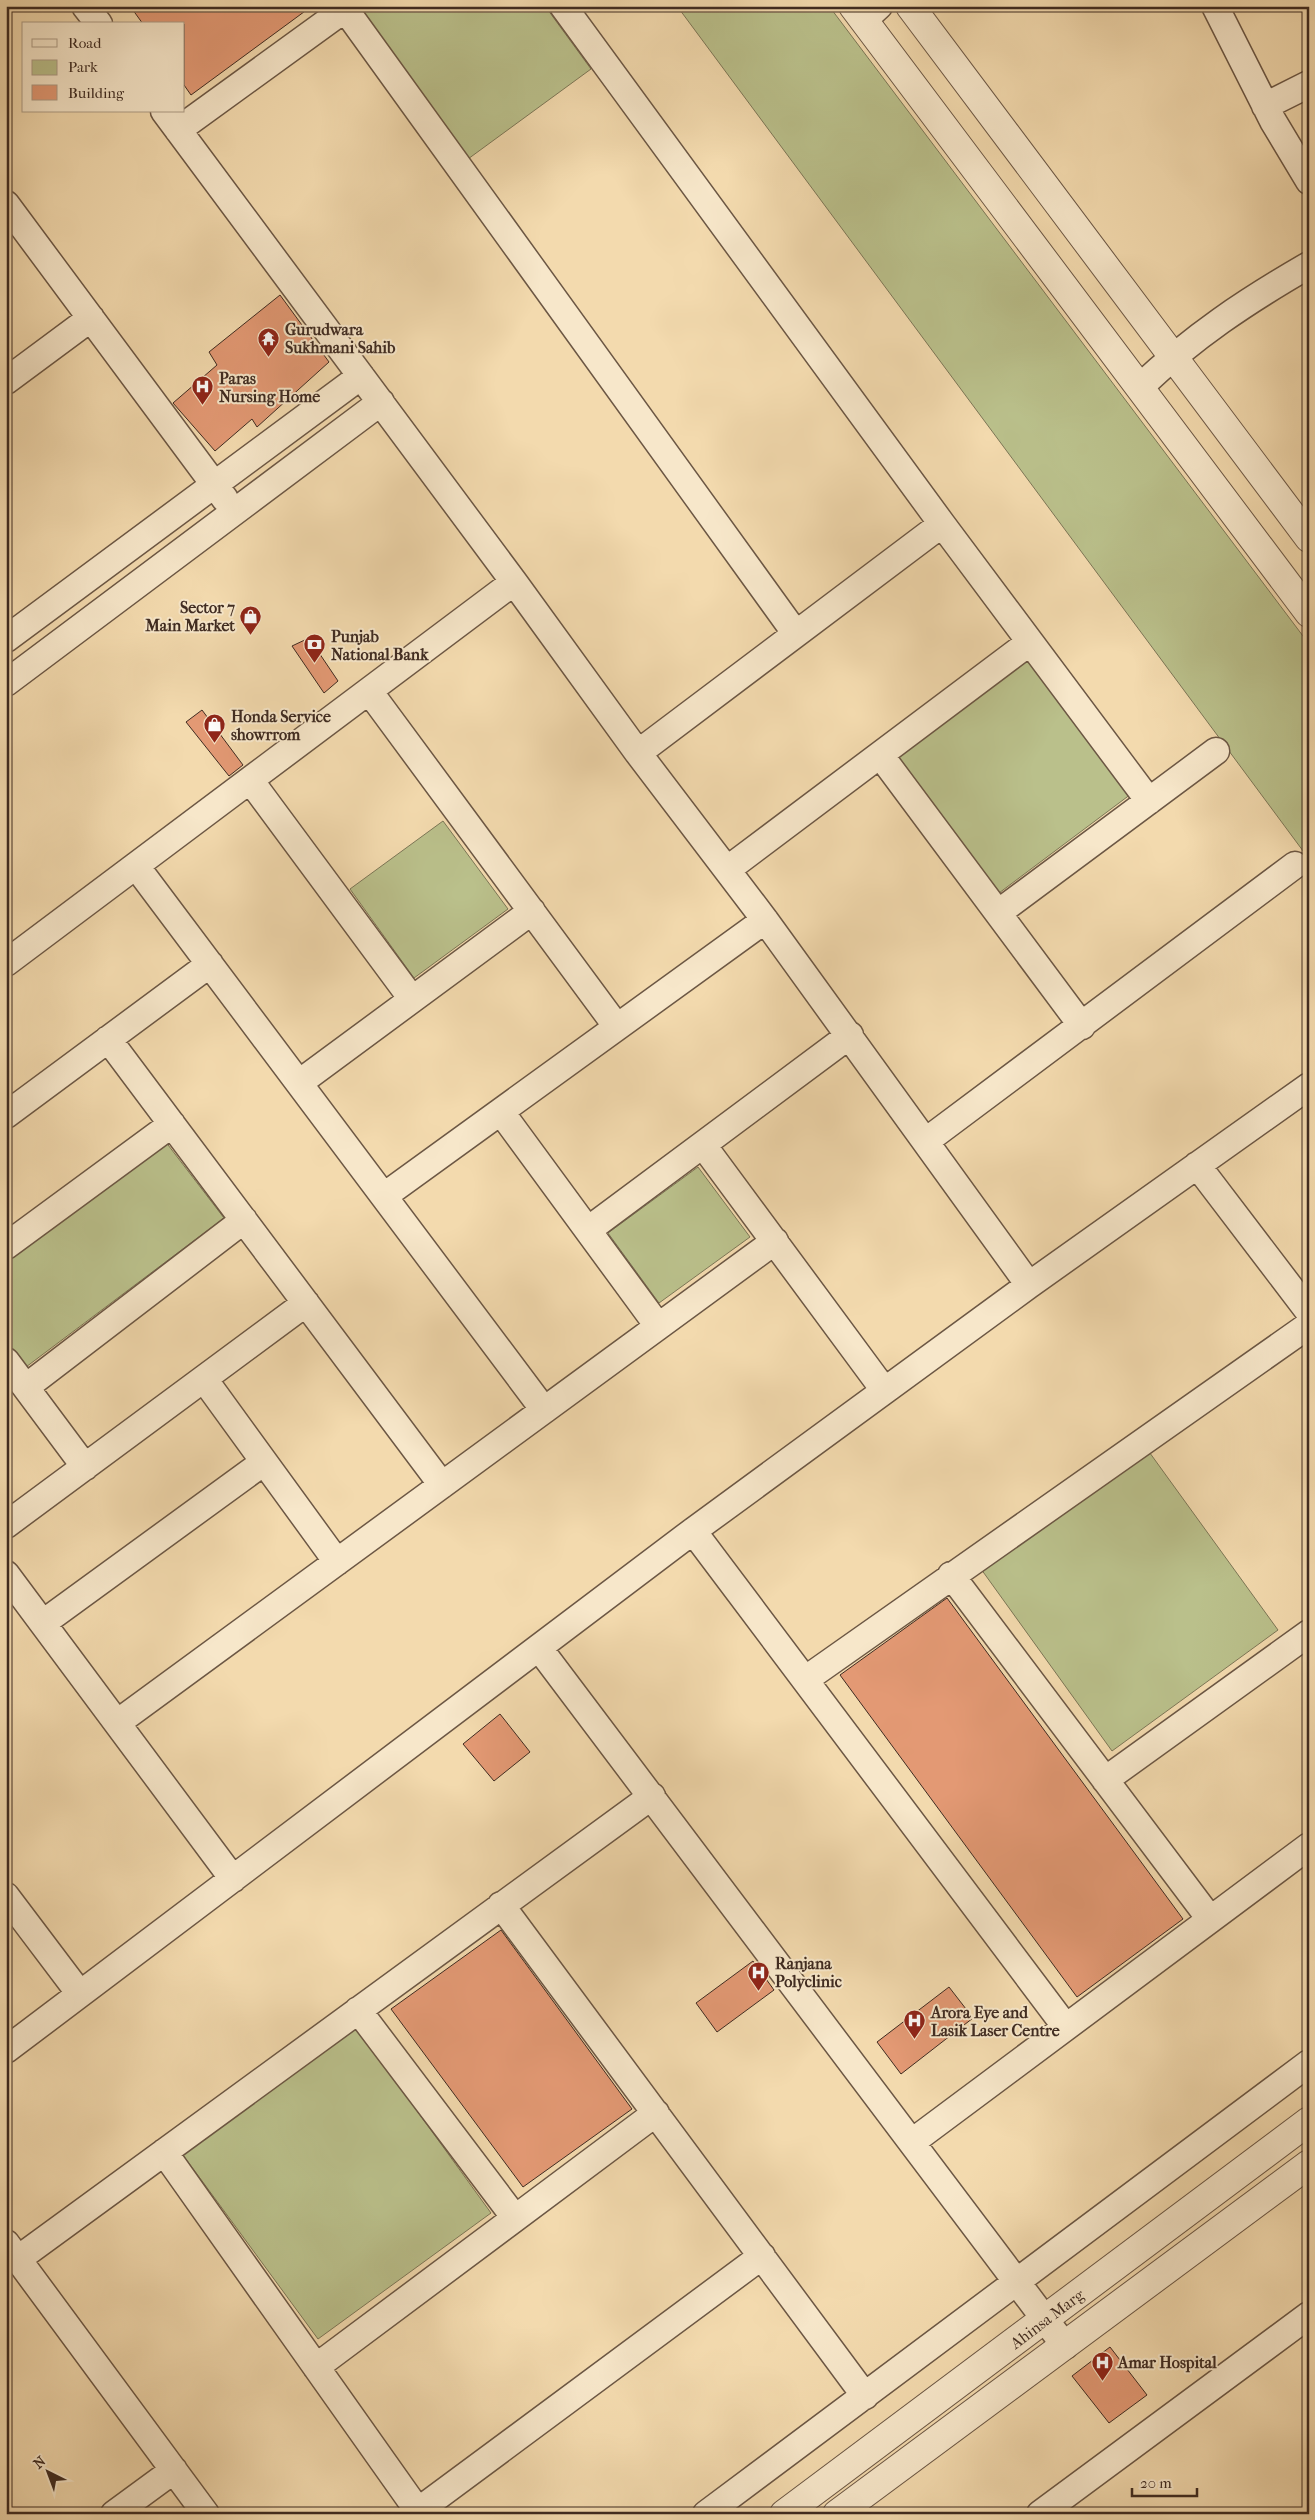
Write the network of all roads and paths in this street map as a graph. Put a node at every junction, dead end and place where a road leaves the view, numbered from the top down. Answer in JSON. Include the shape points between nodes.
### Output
{"nodes":[{"id":1,"x":85,"y":6,"type":"edge"},
{"id":2,"x":563,"y":6,"type":"edge"},
{"id":3,"x":910,"y":6,"type":"edge"},
{"id":4,"x":1215,"y":6,"type":"edge"},
{"id":5,"x":347,"y":8,"type":"edge"},
{"id":6,"x":865,"y":11,"type":"edge"},
{"id":7,"x":97,"y":22,"type":"edge"},
{"id":8,"x":1309,"y":84,"type":"edge"},
{"id":9,"x":1265,"y":106,"type":"junction"},
{"id":10,"x":171,"y":121,"type":"edge"},
{"id":11,"x":1309,"y":181,"type":"edge"},
{"id":12,"x":7,"y":208,"type":"edge"},
{"id":13,"x":1309,"y":265,"type":"edge"},
{"id":14,"x":91,"y":318,"type":"junction"},
{"id":15,"x":1174,"y":355,"type":"junction"},
{"id":16,"x":361,"y":376,"type":"junction"},
{"id":17,"x":6,"y":381,"type":"edge"},
{"id":18,"x":1140,"y":386,"type":"junction"},
{"id":19,"x":381,"y":402,"type":"junction"},
{"id":20,"x":215,"y":485,"type":"junction"},
{"id":21,"x":234,"y":511,"type":"junction"},
{"id":22,"x":942,"y":524,"type":"junction"},
{"id":23,"x":1309,"y":538,"type":"edge"},
{"id":24,"x":514,"y":582,"type":"junction"},
{"id":25,"x":1309,"y":613,"type":"edge"},
{"id":26,"x":796,"y":634,"type":"junction"},
{"id":27,"x":6,"y":639,"type":"edge"},
{"id":28,"x":1030,"y":642,"type":"junction"},
{"id":29,"x":7,"y":681,"type":"edge"},
{"id":30,"x":369,"y":691,"type":"junction"},
{"id":31,"x":1216,"y":751,"type":"dead end"},
{"id":32,"x":638,"y":752,"type":"junction"},
{"id":33,"x":881,"y":756,"type":"junction"},
{"id":34,"x":250,"y":780,"type":"junction"},
{"id":35,"x":1149,"y":801,"type":"junction"},
{"id":36,"x":1295,"y":865,"type":"dead end"},
{"id":37,"x":136,"y":866,"type":"junction"},
{"id":38,"x":728,"y":869,"type":"junction"},
{"id":39,"x":532,"y":911,"type":"junction"},
{"id":40,"x":998,"y":914,"type":"junction"},
{"id":41,"x":765,"y":920,"type":"junction"},
{"id":42,"x":6,"y":963,"type":"edge"},
{"id":43,"x":210,"y":964,"type":"junction"},
{"id":44,"x":412,"y":999,"type":"junction"},
{"id":45,"x":1082,"y":1026,"type":"junction"},
{"id":46,"x":617,"y":1027,"type":"junction"},
{"id":47,"x":850,"y":1035,"type":"junction"},
{"id":48,"x":108,"y":1039,"type":"junction"},
{"id":49,"x":299,"y":1083,"type":"junction"},
{"id":50,"x":1309,"y":1086,"type":"edge"},
{"id":51,"x":501,"y":1112,"type":"junction"},
{"id":52,"x":6,"y":1115,"type":"edge"},
{"id":53,"x":172,"y":1124,"type":"junction"},
{"id":54,"x":926,"y":1140,"type":"junction"},
{"id":55,"x":703,"y":1145,"type":"junction"},
{"id":56,"x":1197,"y":1165,"type":"junction"},
{"id":57,"x":384,"y":1196,"type":"junction"},
{"id":58,"x":244,"y":1220,"type":"junction"},
{"id":59,"x":588,"y":1230,"type":"junction"},
{"id":60,"x":774,"y":1240,"type":"junction"},
{"id":61,"x":6,"y":1246,"type":"edge"},
{"id":62,"x":1029,"y":1285,"type":"junction"},
{"id":63,"x":306,"y":1303,"type":"junction"},
{"id":64,"x":1309,"y":1312,"type":"edge"},
{"id":65,"x":1309,"y":1324,"type":"edge"},
{"id":66,"x":658,"y":1326,"type":"junction"},
{"id":67,"x":6,"y":1361,"type":"edge"},
{"id":68,"x":204,"y":1379,"type":"junction"},
{"id":69,"x":26,"y":1387,"type":"junction"},
{"id":70,"x":884,"y":1390,"type":"junction"},
{"id":71,"x":544,"y":1410,"type":"junction"},
{"id":72,"x":264,"y":1462,"type":"junction"},
{"id":73,"x":84,"y":1467,"type":"junction"},
{"id":74,"x":442,"y":1485,"type":"junction"},
{"id":75,"x":6,"y":1525,"type":"edge"},
{"id":76,"x":693,"y":1530,"type":"junction"},
{"id":77,"x":337,"y":1562,"type":"junction"},
{"id":78,"x":6,"y":1574,"type":"edge"},
{"id":79,"x":950,"y":1575,"type":"junction"},
{"id":80,"x":43,"y":1623,"type":"junction"},
{"id":81,"x":1309,"y":1632,"type":"edge"},
{"id":82,"x":538,"y":1648,"type":"junction"},
{"id":83,"x":806,"y":1679,"type":"junction"},
{"id":84,"x":117,"y":1723,"type":"junction"},
{"id":85,"x":1106,"y":1780,"type":"junction"},
{"id":86,"x":652,"y":1796,"type":"junction"},
{"id":87,"x":1309,"y":1846,"type":"edge"},
{"id":88,"x":234,"y":1879,"type":"junction"},
{"id":89,"x":6,"y":1896,"type":"edge"},
{"id":90,"x":501,"y":1905,"type":"junction"},
{"id":91,"x":1210,"y":1919,"type":"junction"},
{"id":92,"x":80,"y":1994,"type":"junction"},
{"id":93,"x":358,"y":2010,"type":"junction"},
{"id":94,"x":1065,"y":2026,"type":"junction"},
{"id":95,"x":6,"y":2050,"type":"edge"},
{"id":96,"x":1309,"y":2063,"type":"edge"},
{"id":97,"x":656,"y":2114,"type":"junction"},
{"id":98,"x":1309,"y":2121,"type":"edge"},
{"id":99,"x":912,"y":2142,"type":"junction"},
{"id":100,"x":164,"y":2152,"type":"junction"},
{"id":101,"x":1309,"y":2164,"type":"edge"},
{"id":102,"x":516,"y":2218,"type":"junction"},
{"id":103,"x":12,"y":2251,"type":"edge"},
{"id":104,"x":762,"y":2256,"type":"junction"},
{"id":105,"x":1018,"y":2282,"type":"junction"},
{"id":106,"x":1309,"y":2315,"type":"edge"},
{"id":107,"x":1047,"y":2320,"type":"junction"},
{"id":108,"x":1065,"y":2346,"type":"junction"},
{"id":109,"x":316,"y":2367,"type":"junction"},
{"id":110,"x":865,"y":2396,"type":"junction"},
{"id":111,"x":174,"y":2470,"type":"junction"},
{"id":112,"x":416,"y":2512,"type":"edge"},
{"id":113,"x":114,"y":2514,"type":"edge"},
{"id":114,"x":206,"y":2514,"type":"edge"},
{"id":115,"x":706,"y":2514,"type":"edge"},
{"id":116,"x":784,"y":2514,"type":"edge"},
{"id":117,"x":837,"y":2514,"type":"edge"},
{"id":118,"x":1040,"y":2514,"type":"edge"}],
"edges":[{"from":1,"to":7,"type":"street"},
{"from":2,"to":22,"type":"street"},
{"from":3,"to":15,"type":"street"},
{"from":4,"to":9,"type":"street"},
{"from":5,"to":10,"type":"street"},
{"from":5,"to":26,"type":"street"},
{"from":6,"to":18,"type":"street"},
{"from":8,"to":9,"type":"street"},
{"from":9,"to":11,"type":"street"},
{"from":10,"to":16,"type":"street"},
{"from":12,"to":14,"type":"street"},
{"from":13,"to":15,"type":"street","via":[[1228,313]]},
{"from":14,"to":17,"type":"street"},
{"from":14,"to":20,"type":"street"},
{"from":15,"to":18,"type":"street"},
{"from":15,"to":23,"type":"street"},
{"from":16,"to":19,"type":"street"},
{"from":16,"to":20,"type":"street"},
{"from":18,"to":25,"type":"street"},
{"from":19,"to":21,"type":"street"},
{"from":19,"to":24,"type":"street"},
{"from":20,"to":21,"type":"street"},
{"from":20,"to":27,"type":"street"},
{"from":21,"to":29,"type":"street"},
{"from":22,"to":26,"type":"street"},
{"from":22,"to":28,"type":"street"},
{"from":24,"to":30,"type":"street"},
{"from":24,"to":32,"type":"street"},
{"from":26,"to":32,"type":"street"},
{"from":28,"to":33,"type":"street"},
{"from":28,"to":35,"type":"street"},
{"from":30,"to":34,"type":"street"},
{"from":30,"to":39,"type":"street"},
{"from":31,"to":35,"type":"street"},
{"from":32,"to":38,"type":"street"},
{"from":33,"to":38,"type":"street"},
{"from":33,"to":40,"type":"street"},
{"from":34,"to":37,"type":"street"},
{"from":34,"to":44,"type":"street"},
{"from":35,"to":40,"type":"street"},
{"from":36,"to":45,"type":"street"},
{"from":37,"to":42,"type":"street"},
{"from":37,"to":43,"type":"street"},
{"from":38,"to":41,"type":"street"},
{"from":39,"to":44,"type":"street"},
{"from":39,"to":46,"type":"street"},
{"from":40,"to":45,"type":"street"},
{"from":41,"to":46,"type":"street"},
{"from":41,"to":47,"type":"street"},
{"from":43,"to":48,"type":"street"},
{"from":43,"to":49,"type":"street"},
{"from":44,"to":49,"type":"street"},
{"from":45,"to":54,"type":"street"},
{"from":46,"to":51,"type":"street"},
{"from":47,"to":54,"type":"street"},
{"from":47,"to":55,"type":"street"},
{"from":48,"to":52,"type":"street"},
{"from":48,"to":53,"type":"street"},
{"from":49,"to":57,"type":"street"},
{"from":50,"to":56,"type":"street"},
{"from":51,"to":57,"type":"street"},
{"from":51,"to":59,"type":"street"},
{"from":53,"to":58,"type":"street"},
{"from":53,"to":61,"type":"street"},
{"from":54,"to":62,"type":"street"},
{"from":55,"to":59,"type":"street"},
{"from":55,"to":60,"type":"street"},
{"from":56,"to":62,"type":"street"},
{"from":56,"to":64,"type":"street"},
{"from":57,"to":71,"type":"street"},
{"from":58,"to":63,"type":"street"},
{"from":58,"to":69,"type":"street"},
{"from":59,"to":66,"type":"street"},
{"from":60,"to":66,"type":"street"},
{"from":60,"to":70,"type":"street"},
{"from":62,"to":70,"type":"street"},
{"from":63,"to":68,"type":"street"},
{"from":63,"to":74,"type":"street"},
{"from":65,"to":79,"type":"street"},
{"from":66,"to":71,"type":"street"},
{"from":67,"to":69,"type":"street"},
{"from":68,"to":72,"type":"street"},
{"from":68,"to":73,"type":"street"},
{"from":69,"to":73,"type":"street"},
{"from":70,"to":76,"type":"street"},
{"from":71,"to":74,"type":"street"},
{"from":72,"to":77,"type":"street"},
{"from":72,"to":80,"type":"street"},
{"from":73,"to":75,"type":"street"},
{"from":74,"to":77,"type":"street"},
{"from":76,"to":82,"type":"street"},
{"from":76,"to":83,"type":"street"},
{"from":77,"to":84,"type":"street"},
{"from":78,"to":80,"type":"street"},
{"from":79,"to":83,"type":"street"},
{"from":79,"to":85,"type":"street"},
{"from":80,"to":84,"type":"street"},
{"from":81,"to":85,"type":"street"},
{"from":82,"to":86,"type":"street"},
{"from":82,"to":88,"type":"street"},
{"from":83,"to":94,"type":"street"},
{"from":84,"to":88,"type":"street"},
{"from":85,"to":91,"type":"street"},
{"from":86,"to":90,"type":"street"},
{"from":86,"to":99,"type":"street"},
{"from":87,"to":91,"type":"street"},
{"from":88,"to":92,"type":"street"},
{"from":89,"to":92,"type":"street"},
{"from":90,"to":93,"type":"street"},
{"from":90,"to":97,"type":"street"},
{"from":91,"to":94,"type":"street"},
{"from":92,"to":95,"type":"street"},
{"from":93,"to":100,"type":"street"},
{"from":93,"to":102,"type":"street"},
{"from":94,"to":99,"type":"street"},
{"from":96,"to":105,"type":"street"},
{"from":97,"to":102,"type":"street"},
{"from":97,"to":104,"type":"street"},
{"from":98,"to":107,"type":"street","name":"Ahinsa Marg"},
{"from":99,"to":105,"type":"street"},
{"from":100,"to":103,"type":"street"},
{"from":100,"to":109,"type":"street"},
{"from":101,"to":108,"type":"street","name":"Ahinsa Marg"},
{"from":102,"to":109,"type":"street"},
{"from":103,"to":111,"type":"street"},
{"from":104,"to":110,"type":"street"},
{"from":104,"to":112,"type":"street"},
{"from":105,"to":107,"type":"street"},
{"from":105,"to":110,"type":"street"},
{"from":106,"to":118,"type":"street"},
{"from":107,"to":108,"type":"street"},
{"from":107,"to":116,"type":"street","name":"Ahinsa Marg"},
{"from":108,"to":117,"type":"street","name":"Ahinsa Marg"},
{"from":109,"to":112,"type":"street"},
{"from":110,"to":115,"type":"street"},
{"from":111,"to":113,"type":"street"},
{"from":111,"to":114,"type":"street"}]}
